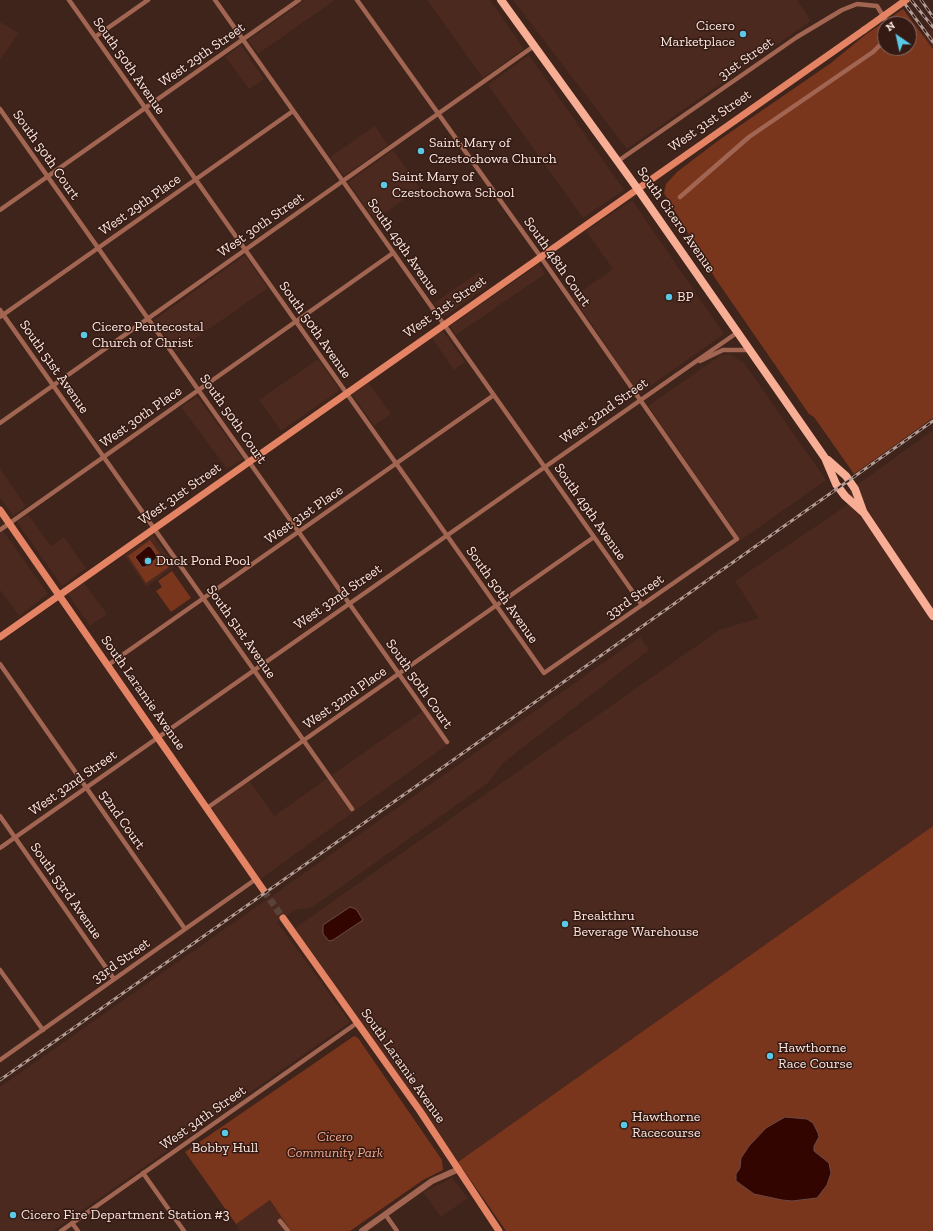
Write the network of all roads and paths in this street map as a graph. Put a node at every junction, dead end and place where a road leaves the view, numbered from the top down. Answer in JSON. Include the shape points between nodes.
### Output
{"nodes":[{"id":1,"x":69,"y":0,"type":"edge"},
{"id":2,"x":148,"y":0,"type":"edge"},
{"id":3,"x":215,"y":0,"type":"edge"},
{"id":4,"x":299,"y":0,"type":"edge"},
{"id":5,"x":357,"y":0,"type":"edge"},
{"id":6,"x":501,"y":0,"type":"edge"},
{"id":7,"x":906,"y":0,"type":"edge"},
{"id":8,"x":883,"y":16,"type":"edge"},
{"id":9,"x":95,"y":37,"type":"junction"},
{"id":10,"x":243,"y":40,"type":"junction"},
{"id":11,"x":534,"y":46,"type":"junction"},
{"id":12,"x":877,"y":48,"type":"edge"},
{"id":13,"x":145,"y":108,"type":"junction"},
{"id":14,"x":0,"y":109,"type":"edge"},
{"id":15,"x":293,"y":111,"type":"junction"},
{"id":16,"x":438,"y":114,"type":"junction"},
{"id":17,"x":618,"y":161,"type":"junction"},
{"id":18,"x":47,"y":177,"type":"junction"},
{"id":19,"x":196,"y":180,"type":"junction"},
{"id":20,"x":343,"y":181,"type":"junction"},
{"id":21,"x":637,"y":188,"type":"junction"},
{"id":22,"x":680,"y":197,"type":"dead end"},
{"id":23,"x":0,"y":210,"type":"edge"},
{"id":24,"x":98,"y":248,"type":"junction"},
{"id":25,"x":245,"y":250,"type":"junction"},
{"id":26,"x":393,"y":253,"type":"junction"},
{"id":27,"x":540,"y":256,"type":"junction"},
{"id":28,"x":0,"y":310,"type":"edge"},
{"id":29,"x":2,"y":316,"type":"edge"},
{"id":30,"x":148,"y":318,"type":"junction"},
{"id":31,"x":296,"y":322,"type":"junction"},
{"id":32,"x":444,"y":324,"type":"junction"},
{"id":33,"x":738,"y":332,"type":"junction"},
{"id":34,"x":750,"y":350,"type":"junction"},
{"id":35,"x":689,"y":365,"type":"junction"},
{"id":36,"x":53,"y":385,"type":"junction"},
{"id":37,"x":198,"y":390,"type":"junction"},
{"id":38,"x":346,"y":393,"type":"junction"},
{"id":39,"x":494,"y":395,"type":"junction"},
{"id":40,"x":639,"y":400,"type":"junction"},
{"id":41,"x":0,"y":423,"type":"edge"},
{"id":42,"x":104,"y":457,"type":"junction"},
{"id":43,"x":826,"y":458,"type":"junction"},
{"id":44,"x":249,"y":462,"type":"junction"},
{"id":45,"x":396,"y":464,"type":"junction"},
{"id":46,"x":544,"y":466,"type":"junction"},
{"id":47,"x":0,"y":510,"type":"edge"},
{"id":48,"x":864,"y":513,"type":"junction"},
{"id":49,"x":9,"y":524,"type":"junction"},
{"id":50,"x":154,"y":528,"type":"junction"},
{"id":51,"x":0,"y":530,"type":"edge"},
{"id":52,"x":298,"y":532,"type":"junction"},
{"id":53,"x":446,"y":535,"type":"junction"},
{"id":54,"x":594,"y":537,"type":"junction"},
{"id":55,"x":737,"y":539,"type":"joint"},
{"id":56,"x":59,"y":596,"type":"junction"},
{"id":57,"x":204,"y":599,"type":"junction"},
{"id":58,"x":349,"y":603,"type":"junction"},
{"id":59,"x":642,"y":605,"type":"junction"},
{"id":60,"x":496,"y":606,"type":"junction"},
{"id":61,"x":933,"y":616,"type":"edge"},
{"id":62,"x":0,"y":637,"type":"edge"},
{"id":63,"x":0,"y":664,"type":"edge"},
{"id":64,"x":108,"y":666,"type":"junction"},
{"id":65,"x":254,"y":670,"type":"junction"},
{"id":66,"x":544,"y":673,"type":"joint"},
{"id":67,"x":399,"y":674,"type":"junction"},
{"id":68,"x":158,"y":738,"type":"junction"},
{"id":69,"x":304,"y":740,"type":"junction"},
{"id":70,"x":447,"y":742,"type":"dead end"},
{"id":71,"x":86,"y":788,"type":"junction"},
{"id":72,"x":207,"y":808,"type":"junction"},
{"id":73,"x":352,"y":809,"type":"dead end"},
{"id":74,"x":0,"y":816,"type":"edge"},
{"id":75,"x":15,"y":838,"type":"junction"},
{"id":76,"x":0,"y":848,"type":"edge"},
{"id":77,"x":256,"y":879,"type":"junction"},
{"id":78,"x":264,"y":891,"type":"tunnel mouth"},
{"id":79,"x":283,"y":918,"type":"tunnel mouth"},
{"id":80,"x":185,"y":929,"type":"junction"},
{"id":81,"x":0,"y":970,"type":"edge"},
{"id":82,"x":114,"y":979,"type":"junction"},
{"id":83,"x":357,"y":1023,"type":"junction"},
{"id":84,"x":43,"y":1030,"type":"junction"},
{"id":85,"x":0,"y":1060,"type":"edge"},
{"id":86,"x":459,"y":1169,"type":"junction"},
{"id":87,"x":143,"y":1174,"type":"junction"},
{"id":88,"x":385,"y":1214,"type":"junction"},
{"id":89,"x":280,"y":1220,"type":"dead end"},
{"id":90,"x":72,"y":1223,"type":"junction"},
{"id":91,"x":61,"y":1231,"type":"edge"},
{"id":92,"x":78,"y":1231,"type":"edge"},
{"id":93,"x":184,"y":1231,"type":"edge"},
{"id":94,"x":288,"y":1231,"type":"edge"},
{"id":95,"x":362,"y":1231,"type":"edge"},
{"id":96,"x":397,"y":1231,"type":"edge"},
{"id":97,"x":499,"y":1231,"type":"edge"}],
"edges":[{"from":1,"to":9,"type":"street","name":"South 50th Avenue"},
{"from":2,"to":9,"type":"street"},
{"from":3,"to":10,"type":"street","name":"South 49th Avenue"},
{"from":4,"to":10,"type":"street","name":"West 29th Street"},
{"from":5,"to":16,"type":"street","name":"South 48th Court"},
{"from":6,"to":11,"type":"main road","name":"South Cicero Avenue"},
{"from":7,"to":21,"type":"main road","name":"West 31st Street","bridge":true},
{"from":8,"to":17,"type":"street","name":"31st Street","via":[[877,6],[857,4],[842,10],[797,37]]},
{"from":9,"to":13,"type":"street","name":"South 50th Avenue"},
{"from":10,"to":13,"type":"street","name":"West 29th Street"},
{"from":10,"to":15,"type":"street","name":"South 49th Avenue"},
{"from":11,"to":16,"type":"street","name":"West 30th Street"},
{"from":11,"to":17,"type":"main road","name":"South Cicero Avenue"},
{"from":12,"to":22,"type":"street","via":[[749,137]]},
{"from":13,"to":18,"type":"street","name":"West 29th Street"},
{"from":13,"to":19,"type":"street","name":"South 50th Avenue"},
{"from":14,"to":18,"type":"street","name":"South 50th Court"},
{"from":15,"to":19,"type":"street","name":"West 29th Place"},
{"from":15,"to":20,"type":"street","name":"South 49th Avenue"},
{"from":16,"to":20,"type":"street","name":"West 30th Street"},
{"from":16,"to":27,"type":"street","name":"South 48th Court"},
{"from":17,"to":21,"type":"main road","name":"South Cicero Avenue"},
{"from":18,"to":23,"type":"street","name":"West 29th Street"},
{"from":18,"to":24,"type":"street","name":"South 50th Court"},
{"from":19,"to":24,"type":"street","name":"West 29th Place"},
{"from":19,"to":25,"type":"street","name":"South 50th Avenue"},
{"from":20,"to":25,"type":"street","name":"West 30th Street"},
{"from":20,"to":26,"type":"street","name":"South 49th Avenue"},
{"from":21,"to":27,"type":"main road","name":"West 31st Street"},
{"from":21,"to":33,"type":"main road","name":"South Cicero Avenue"},
{"from":24,"to":29,"type":"street","name":"West 29th Place"},
{"from":24,"to":30,"type":"street","name":"South 50th Court"},
{"from":25,"to":30,"type":"street","name":"West 30th Street"},
{"from":25,"to":31,"type":"street","name":"South 50th Avenue"},
{"from":26,"to":31,"type":"street","name":"West 30th Place"},
{"from":26,"to":32,"type":"street","name":"South 49th Avenue"},
{"from":27,"to":32,"type":"main road","name":"West 31st Street"},
{"from":27,"to":40,"type":"street","name":"South 48th Court"},
{"from":28,"to":29,"type":"street","name":"South 51st Avenue"},
{"from":29,"to":36,"type":"street","name":"South 51st Avenue"},
{"from":30,"to":36,"type":"street","name":"West 30th Street"},
{"from":30,"to":37,"type":"street","name":"South 50th Court"},
{"from":31,"to":37,"type":"street","name":"West 30th Place"},
{"from":31,"to":38,"type":"street","name":"South 50th Avenue"},
{"from":32,"to":38,"type":"main road","name":"West 31st Street"},
{"from":32,"to":39,"type":"street","name":"South 49th Avenue"},
{"from":33,"to":34,"type":"main road","name":"South Cicero Avenue"},
{"from":33,"to":35,"type":"street","name":"West 32nd Street"},
{"from":34,"to":35,"type":"street","name":"West 32nd Street","via":[[723,350]]},
{"from":34,"to":43,"type":"main road","name":"South Cicero Avenue"},
{"from":35,"to":40,"type":"street","name":"West 32nd Street"},
{"from":36,"to":41,"type":"street","name":"West 30th Street"},
{"from":36,"to":42,"type":"street","name":"South 51st Avenue"},
{"from":37,"to":42,"type":"street","name":"West 30th Place"},
{"from":37,"to":44,"type":"street","name":"South 50th Court"},
{"from":38,"to":44,"type":"main road","name":"West 31st Street"},
{"from":38,"to":45,"type":"street","name":"South 50th Avenue"},
{"from":39,"to":45,"type":"street","name":"West 31st Place"},
{"from":39,"to":46,"type":"street","name":"South 49th Avenue"},
{"from":40,"to":46,"type":"street","name":"West 32nd Street"},
{"from":40,"to":55,"type":"street","name":"South 48th Court"},
{"from":42,"to":49,"type":"street","name":"West 30th Place"},
{"from":42,"to":50,"type":"street","name":"South 51st Avenue"},
{"from":43,"to":48,"type":"main road","name":"South Cicero Avenue","via":[[850,482]]},
{"from":43,"to":48,"type":"main road","name":"South Cicero Avenue","via":[[836,484]]},
{"from":44,"to":50,"type":"main road","name":"West 31st Street"},
{"from":44,"to":52,"type":"street","name":"South 50th Court"},
{"from":45,"to":52,"type":"street","name":"West 31st Place"},
{"from":45,"to":53,"type":"street","name":"South 50th Avenue"},
{"from":46,"to":53,"type":"street","name":"West 32nd Street"},
{"from":46,"to":54,"type":"street","name":"South 49th Avenue"},
{"from":47,"to":49,"type":"main road","name":"South Laramie Avenue"},
{"from":48,"to":61,"type":"main road","name":"South Cicero Avenue"},
{"from":49,"to":51,"type":"street","name":"West 30th Place"},
{"from":49,"to":56,"type":"main road","name":"South Laramie Avenue"},
{"from":50,"to":56,"type":"main road","name":"West 31st Street"},
{"from":50,"to":57,"type":"street","name":"South 51st Avenue"},
{"from":52,"to":57,"type":"street","name":"West 31st Place"},
{"from":52,"to":58,"type":"street","name":"South 50th Court"},
{"from":53,"to":58,"type":"street","name":"West 32nd Street"},
{"from":53,"to":60,"type":"street","name":"South 50th Avenue"},
{"from":54,"to":59,"type":"street","name":"South 49th Avenue"},
{"from":54,"to":60,"type":"street","name":"West 32nd Place"},
{"from":55,"to":59,"type":"street","name":"33rd Street"},
{"from":56,"to":62,"type":"main road","name":"West 31st Street"},
{"from":56,"to":64,"type":"main road","name":"South Laramie Avenue"},
{"from":57,"to":64,"type":"street","name":"West 31st Place"},
{"from":57,"to":65,"type":"street","name":"South 51st Avenue"},
{"from":58,"to":65,"type":"street","name":"West 32nd Street"},
{"from":58,"to":67,"type":"street","name":"South 50th Court"},
{"from":59,"to":66,"type":"street","name":"33rd Street"},
{"from":60,"to":66,"type":"street","name":"South 50th Avenue"},
{"from":60,"to":67,"type":"street","name":"West 32nd Place"},
{"from":63,"to":71,"type":"street","name":"52nd Court"},
{"from":64,"to":68,"type":"main road","name":"South Laramie Avenue"},
{"from":65,"to":68,"type":"street","name":"West 32nd Street"},
{"from":65,"to":69,"type":"street","name":"South 51st Avenue"},
{"from":67,"to":69,"type":"street","name":"West 32nd Place"},
{"from":67,"to":70,"type":"street","name":"South 50th Court"},
{"from":68,"to":71,"type":"street","name":"West 32nd Street"},
{"from":68,"to":72,"type":"main road","name":"South Laramie Avenue"},
{"from":69,"to":72,"type":"street","name":"West 32nd Place"},
{"from":69,"to":73,"type":"street","name":"South 51st Avenue"},
{"from":71,"to":75,"type":"street","name":"West 32nd Street"},
{"from":71,"to":80,"type":"street","name":"52nd Court"},
{"from":72,"to":77,"type":"main road","name":"South Laramie Avenue"},
{"from":74,"to":75,"type":"street","name":"South 53rd Avenue"},
{"from":75,"to":76,"type":"street","name":"West 32nd Street"},
{"from":75,"to":82,"type":"street","name":"South 53rd Avenue"},
{"from":77,"to":78,"type":"main road","name":"South Laramie Avenue"},
{"from":77,"to":80,"type":"street","name":"33rd Street"},
{"from":79,"to":83,"type":"main road","name":"South Laramie Avenue"},
{"from":80,"to":82,"type":"street","name":"33rd Street"},
{"from":81,"to":84,"type":"street"},
{"from":82,"to":84,"type":"street","name":"33rd Street"},
{"from":83,"to":86,"type":"main road","name":"South Laramie Avenue"},
{"from":83,"to":87,"type":"street","name":"West 34th Street"},
{"from":84,"to":85,"type":"street","name":"33rd Street"},
{"from":86,"to":88,"type":"street","via":[[432,1181]]},
{"from":86,"to":97,"type":"main road","name":"South Laramie Avenue"},
{"from":87,"to":90,"type":"street","name":"West 34th Street"},
{"from":87,"to":93,"type":"street"},
{"from":88,"to":95,"type":"street"},
{"from":88,"to":96,"type":"street"},
{"from":89,"to":94,"type":"street"},
{"from":90,"to":91,"type":"street","name":"West 34th Street"},
{"from":90,"to":92,"type":"street"}]}
